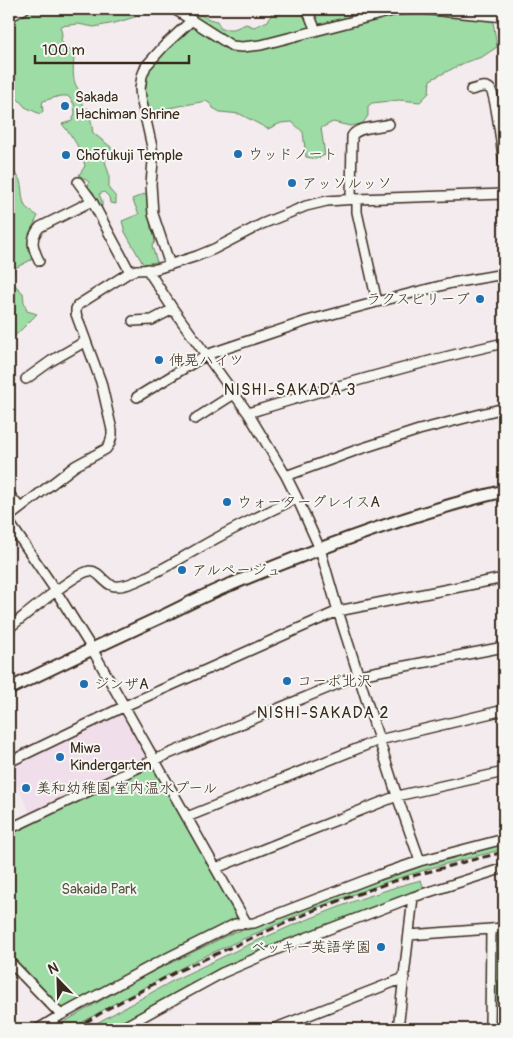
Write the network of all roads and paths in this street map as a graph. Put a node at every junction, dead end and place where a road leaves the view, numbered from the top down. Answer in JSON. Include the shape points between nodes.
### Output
{"nodes":[{"id":1,"x":24,"y":9,"type":"edge"},
{"id":2,"x":174,"y":9,"type":"edge"},
{"id":3,"x":307,"y":9,"type":"edge"},
{"id":4,"x":9,"y":17,"type":"edge"},
{"id":5,"x":504,"y":17,"type":"edge"},
{"id":6,"x":192,"y":20,"type":"junction"},
{"id":7,"x":316,"y":30,"type":"junction"},
{"id":8,"x":471,"y":90,"type":"dead end"},
{"id":9,"x":389,"y":124,"type":"dead end"},
{"id":10,"x":504,"y":163,"type":"edge"},
{"id":11,"x":78,"y":182,"type":"dead end"},
{"id":12,"x":504,"y":194,"type":"edge"},
{"id":13,"x":354,"y":199,"type":"junction"},
{"id":14,"x":92,"y":201,"type":"junction"},
{"id":15,"x":39,"y":261,"type":"dead end"},
{"id":16,"x":170,"y":265,"type":"junction"},
{"id":17,"x":147,"y":269,"type":"junction"},
{"id":18,"x":130,"y":272,"type":"junction"},
{"id":19,"x":504,"y":274,"type":"edge"},
{"id":20,"x":377,"y":302,"type":"junction"},
{"id":21,"x":173,"y":310,"type":"junction"},
{"id":22,"x":133,"y":321,"type":"dead end"},
{"id":23,"x":86,"y":341,"type":"junction"},
{"id":24,"x":504,"y":343,"type":"edge"},
{"id":25,"x":206,"y":355,"type":"junction"},
{"id":26,"x":26,"y":379,"type":"dead end"},
{"id":27,"x":234,"y":394,"type":"junction"},
{"id":28,"x":137,"y":397,"type":"dead end"},
{"id":29,"x":504,"y":408,"type":"edge"},
{"id":30,"x":248,"y":413,"type":"junction"},
{"id":31,"x":195,"y":419,"type":"dead end"},
{"id":32,"x":286,"y":476,"type":"junction"},
{"id":33,"x":504,"y":491,"type":"edge"},
{"id":34,"x":9,"y":494,"type":"edge"},
{"id":35,"x":297,"y":498,"type":"junction"},
{"id":36,"x":20,"y":508,"type":"junction"},
{"id":37,"x":9,"y":516,"type":"edge"},
{"id":38,"x":9,"y":522,"type":"edge"},
{"id":39,"x":320,"y":549,"type":"junction"},
{"id":40,"x":504,"y":578,"type":"edge"},
{"id":41,"x":56,"y":591,"type":"junction"},
{"id":42,"x":338,"y":611,"type":"junction"},
{"id":43,"x":9,"y":628,"type":"edge"},
{"id":44,"x":504,"y":647,"type":"edge"},
{"id":45,"x":92,"y":649,"type":"junction"},
{"id":46,"x":359,"y":675,"type":"junction"},
{"id":47,"x":9,"y":690,"type":"edge"},
{"id":48,"x":124,"y":706,"type":"junction"},
{"id":49,"x":504,"y":710,"type":"edge"},
{"id":50,"x":379,"y":740,"type":"junction"},
{"id":51,"x":154,"y":760,"type":"junction"},
{"id":52,"x":9,"y":762,"type":"edge"},
{"id":53,"x":504,"y":772,"type":"edge"},
{"id":54,"x":396,"y":796,"type":"junction"},
{"id":55,"x":187,"y":817,"type":"junction"},
{"id":56,"x":9,"y":829,"type":"edge"},
{"id":57,"x":504,"y":838,"type":"edge"},
{"id":58,"x":420,"y":861,"type":"junction"},
{"id":59,"x":216,"y":868,"type":"junction"},
{"id":60,"x":504,"y":868,"type":"edge"},
{"id":61,"x":413,"y":897,"type":"junction"},
{"id":62,"x":247,"y":924,"type":"junction"},
{"id":63,"x":504,"y":928,"type":"edge"},
{"id":64,"x":491,"y":929,"type":"junction"},
{"id":65,"x":409,"y":935,"type":"junction"},
{"id":66,"x":9,"y":960,"type":"edge"},
{"id":67,"x":404,"y":978,"type":"junction"},
{"id":68,"x":61,"y":1015,"type":"junction"},
{"id":69,"x":38,"y":1029,"type":"edge"},
{"id":70,"x":120,"y":1029,"type":"edge"},
{"id":71,"x":273,"y":1029,"type":"edge"},
{"id":72,"x":398,"y":1029,"type":"edge"},
{"id":73,"x":490,"y":1029,"type":"edge"}],
"edges":[{"from":1,"to":4,"type":"street"},
{"from":2,"to":6,"type":"street"},
{"from":3,"to":7,"type":"street"},
{"from":5,"to":7,"type":"street","via":[[421,9],[396,10]]},
{"from":6,"to":7,"type":"street","via":[[232,46],[242,47]]},
{"from":6,"to":16,"type":"street","via":[[146,66],[140,89],[152,147],[153,214]]},
{"from":8,"to":10,"type":"street","via":[[483,87],[491,90]]},
{"from":9,"to":13,"type":"street","via":[[359,130],[352,136]]},
{"from":11,"to":14,"type":"street"},
{"from":12,"to":13,"type":"street"},
{"from":13,"to":16,"type":"street","via":[[306,206],[214,249]]},
{"from":13,"to":20,"type":"street"},
{"from":14,"to":15,"type":"street","via":[[37,230],[32,240]]},
{"from":14,"to":18,"type":"street"},
{"from":16,"to":17,"type":"street"},
{"from":17,"to":18,"type":"street"},
{"from":17,"to":21,"type":"street"},
{"from":18,"to":23,"type":"street","via":[[78,305],[76,314]]},
{"from":19,"to":20,"type":"street","via":[[452,282]]},
{"from":20,"to":25,"type":"street","via":[[307,321]]},
{"from":21,"to":22,"type":"street","via":[[152,320]]},
{"from":21,"to":25,"type":"street"},
{"from":23,"to":26,"type":"street"},
{"from":23,"to":36,"type":"street","via":[[101,382],[112,430],[110,443],[106,449],[75,466]]},
{"from":24,"to":30,"type":"street","via":[[443,356]]},
{"from":25,"to":27,"type":"street"},
{"from":25,"to":28,"type":"street"},
{"from":27,"to":30,"type":"street"},
{"from":27,"to":31,"type":"street"},
{"from":29,"to":32,"type":"street","via":[[420,430]]},
{"from":30,"to":32,"type":"street"},
{"from":32,"to":35,"type":"street"},
{"from":33,"to":39,"type":"street","via":[[398,521]]},
{"from":34,"to":36,"type":"street"},
{"from":35,"to":39,"type":"street"},
{"from":35,"to":41,"type":"street","via":[[137,581],[112,586],[96,572],[90,571],[83,572]]},
{"from":36,"to":37,"type":"street"},
{"from":38,"to":41,"type":"street"},
{"from":39,"to":42,"type":"street"},
{"from":39,"to":45,"type":"street","via":[[230,584]]},
{"from":40,"to":42,"type":"street"},
{"from":41,"to":43,"type":"street"},
{"from":41,"to":45,"type":"street"},
{"from":42,"to":46,"type":"street"},
{"from":42,"to":48,"type":"street"},
{"from":44,"to":46,"type":"street"},
{"from":45,"to":47,"type":"street"},
{"from":45,"to":48,"type":"street"},
{"from":46,"to":50,"type":"street"},
{"from":46,"to":51,"type":"street"},
{"from":48,"to":51,"type":"street"},
{"from":48,"to":52,"type":"street"},
{"from":49,"to":50,"type":"street"},
{"from":50,"to":54,"type":"street"},
{"from":50,"to":55,"type":"street"},
{"from":51,"to":55,"type":"street"},
{"from":51,"to":56,"type":"street"},
{"from":53,"to":54,"type":"street"},
{"from":54,"to":58,"type":"street"},
{"from":54,"to":59,"type":"street"},
{"from":55,"to":59,"type":"street"},
{"from":57,"to":58,"type":"street"},
{"from":58,"to":62,"type":"street"},
{"from":59,"to":62,"type":"street"},
{"from":60,"to":61,"type":"street"},
{"from":61,"to":65,"type":"street"},
{"from":61,"to":70,"type":"street","via":[[222,973]]},
{"from":62,"to":68,"type":"street","via":[[235,924]]},
{"from":63,"to":64,"type":"street"},
{"from":64,"to":65,"type":"street"},
{"from":64,"to":73,"type":"street"},
{"from":65,"to":67,"type":"street"},
{"from":66,"to":68,"type":"street"},
{"from":67,"to":71,"type":"street"},
{"from":67,"to":72,"type":"street"},
{"from":68,"to":69,"type":"street"}]}
